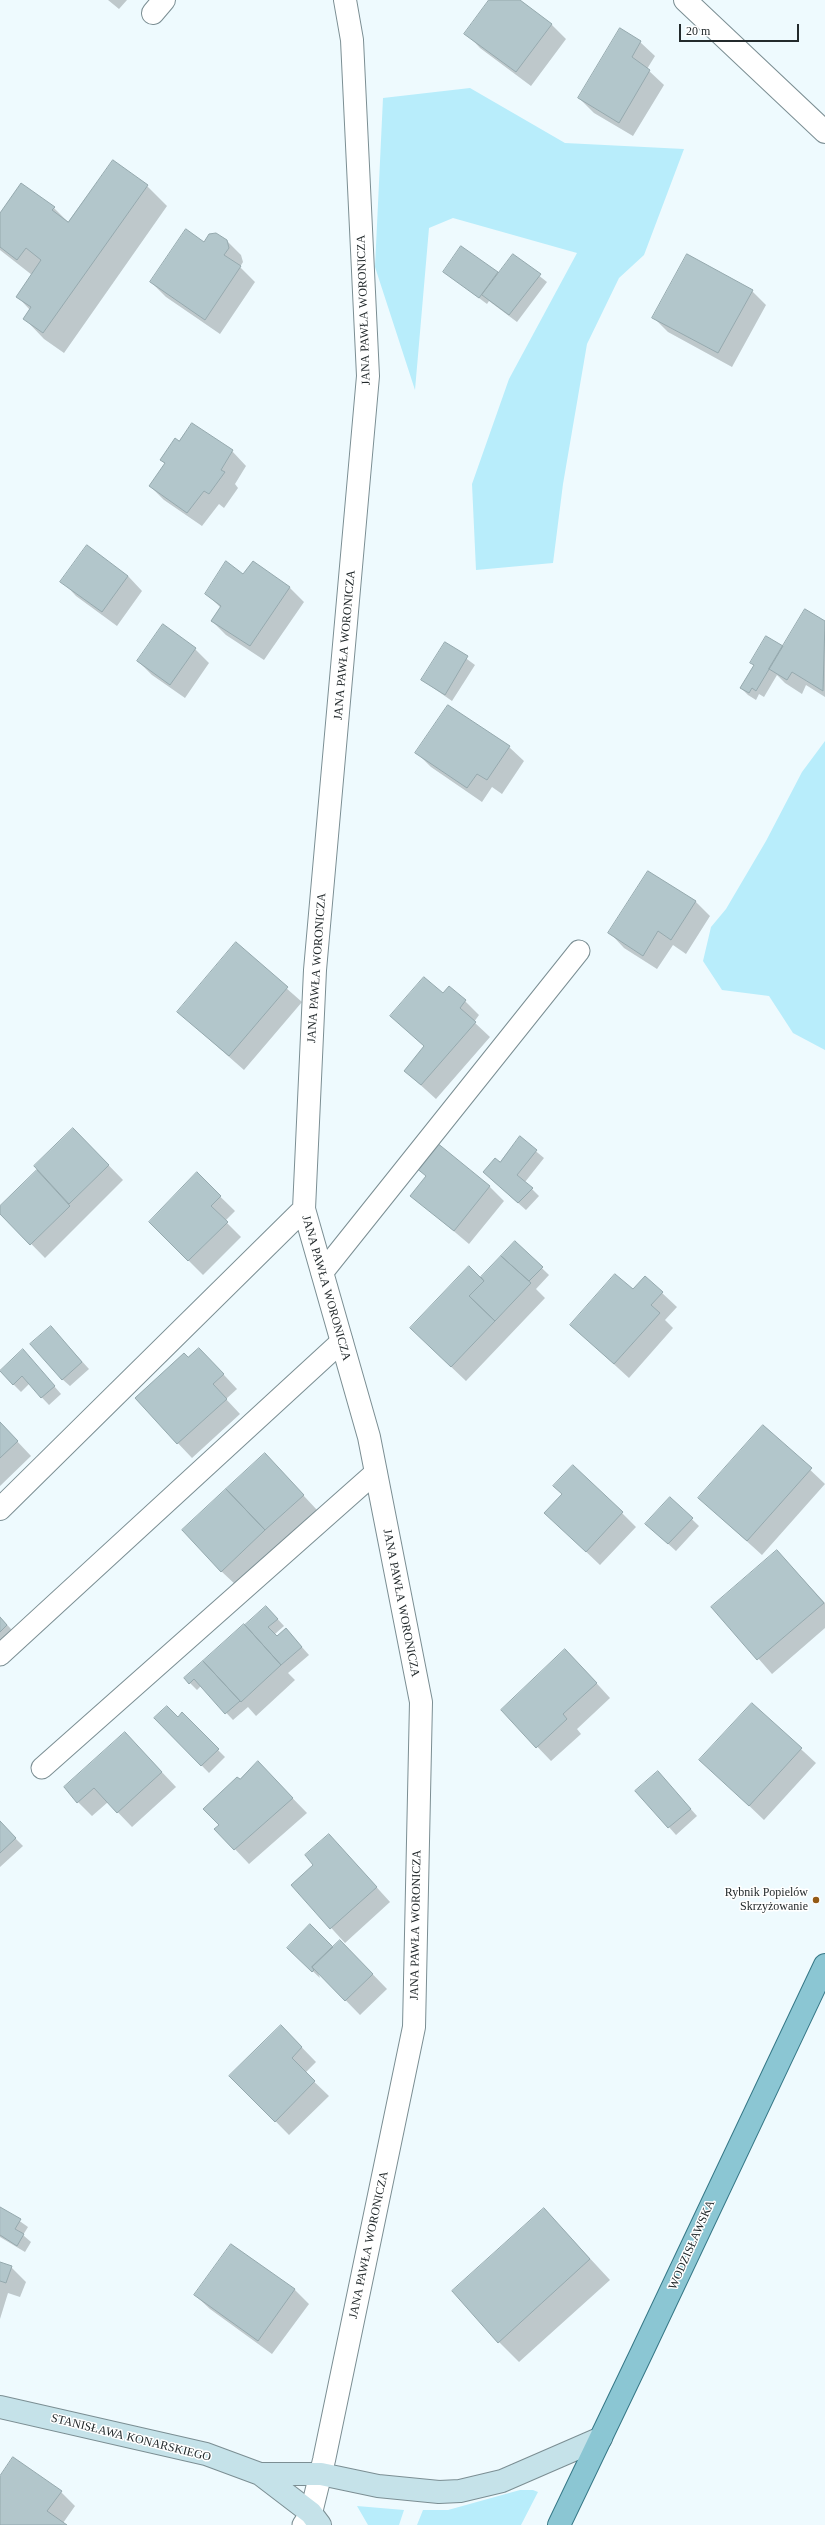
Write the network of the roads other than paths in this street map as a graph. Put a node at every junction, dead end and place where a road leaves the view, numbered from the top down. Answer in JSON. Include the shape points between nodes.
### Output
{"nodes":[{"id":1,"x":345,"y":0,"type":"edge"},
{"id":2,"x":685,"y":0,"type":"edge"},
{"id":3,"x":825,"y":132,"type":"edge"},
{"id":4,"x":579,"y":951,"type":"dead end"},
{"id":5,"x":304,"y":1209,"type":"junction"},
{"id":6,"x":322,"y":1273,"type":"junction"},
{"id":7,"x":342,"y":1341,"type":"junction"},
{"id":8,"x":376,"y":1472,"type":"junction"},
{"id":9,"x":0,"y":1509,"type":"edge"},
{"id":10,"x":0,"y":1654,"type":"edge"},
{"id":11,"x":42,"y":1768,"type":"dead end"},
{"id":12,"x":825,"y":1965,"type":"edge"},
{"id":13,"x":0,"y":2407,"type":"edge"},
{"id":14,"x":601,"y":2438,"type":"junction"},
{"id":15,"x":260,"y":2474,"type":"junction"},
{"id":16,"x":322,"y":2474,"type":"junction"},
{"id":17,"x":311,"y":2521,"type":"edge"},
{"id":18,"x":559,"y":2525,"type":"edge"}],
"edges":[{"from":1,"to":5,"type":"street","name":"JANA PAWŁA WORONICZA","via":[[352,40],[368,376],[315,970]]},
{"from":2,"to":3,"type":"street"},
{"from":4,"to":6,"type":"lane"},
{"from":5,"to":6,"type":"street","name":"JANA PAWŁA WORONICZA"},
{"from":5,"to":9,"type":"street"},
{"from":6,"to":7,"type":"street","name":"JANA PAWŁA WORONICZA"},
{"from":7,"to":8,"type":"street","name":"JANA PAWŁA WORONICZA","via":[[369,1437]]},
{"from":7,"to":10,"type":"lane"},
{"from":8,"to":11,"type":"lane"},
{"from":8,"to":16,"type":"street","name":"JANA PAWŁA WORONICZA","via":[[420,1702],[414,2027]]},
{"from":12,"to":14,"type":"main road","name":"WODZISŁAWSKA"},
{"from":13,"to":15,"type":"street","name":"STANISŁAWA KONARSKIEGO","via":[[206,2454]]},
{"from":14,"to":16,"type":"street","name":"STANISŁAWA KONARSKIEGO","via":[[502,2481],[460,2491],[440,2492],[378,2486]]},
{"from":14,"to":18,"type":"main road","name":"WODZISŁAWSKA"},
{"from":15,"to":16,"type":"street","name":"STANISŁAWA KONARSKIEGO"},
{"from":15,"to":17,"type":"street","name":"STANISŁAWA KONARSKIEGO"},
{"from":16,"to":17,"type":"street","name":"JANA PAWŁA WORONICZA"}]}
